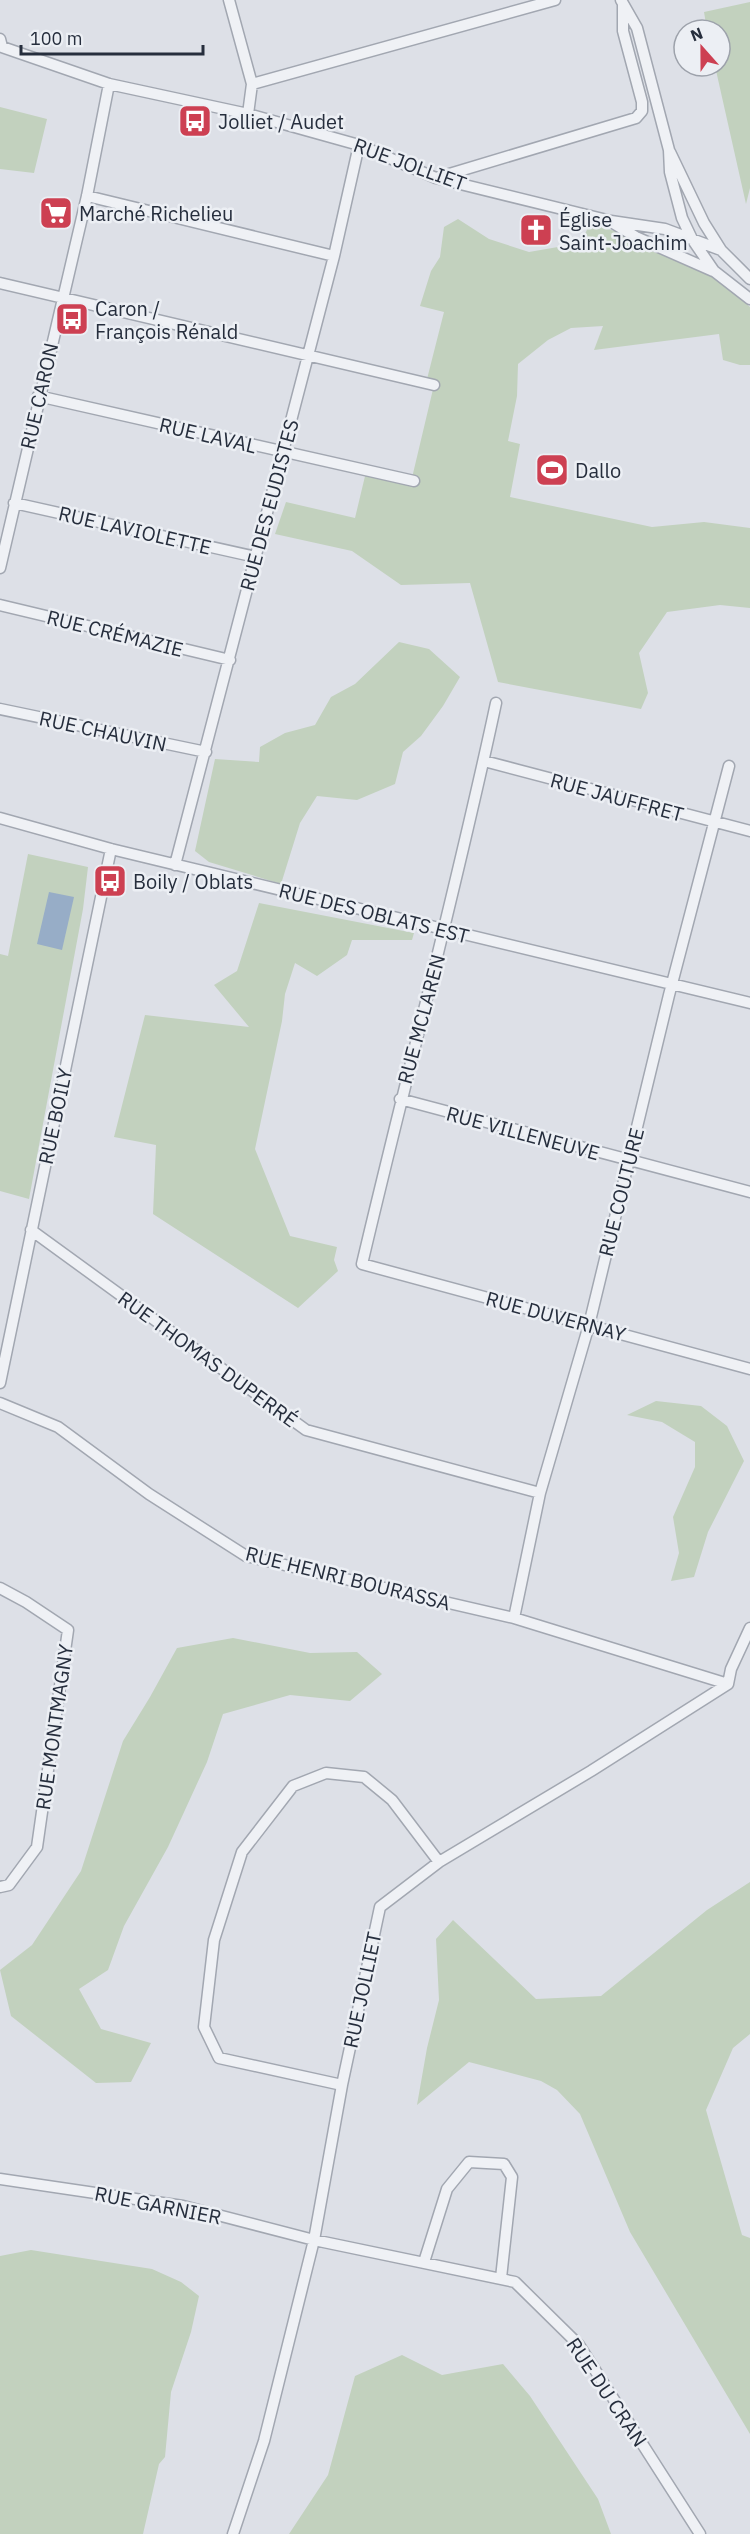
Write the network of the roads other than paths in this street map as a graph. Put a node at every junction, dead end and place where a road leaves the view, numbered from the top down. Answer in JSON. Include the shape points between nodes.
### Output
{"nodes":[{"id":1,"x":229,"y":0,"type":"edge"},
{"id":2,"x":555,"y":0,"type":"edge"},
{"id":3,"x":622,"y":2,"type":"edge"},
{"id":4,"x":1,"y":43,"type":"edge"},
{"id":5,"x":110,"y":84,"type":"junction"},
{"id":6,"x":252,"y":84,"type":"junction"},
{"id":7,"x":248,"y":114,"type":"junction"},
{"id":8,"x":359,"y":145,"type":"junction"},
{"id":9,"x":669,"y":150,"type":"junction"},
{"id":10,"x":436,"y":178,"type":"junction"},
{"id":11,"x":87,"y":196,"type":"junction"},
{"id":12,"x":611,"y":221,"type":"junction"},
{"id":13,"x":692,"y":239,"type":"junction"},
{"id":14,"x":721,"y":250,"type":"junction"},
{"id":15,"x":334,"y":256,"type":"junction"},
{"id":16,"x":714,"y":271,"type":"junction"},
{"id":17,"x":750,"y":279,"type":"edge"},
{"id":18,"x":0,"y":283,"type":"edge"},
{"id":19,"x":62,"y":298,"type":"junction"},
{"id":20,"x":750,"y":298,"type":"edge"},
{"id":21,"x":308,"y":355,"type":"junction"},
{"id":22,"x":434,"y":385,"type":"dead end"},
{"id":23,"x":38,"y":396,"type":"junction"},
{"id":24,"x":283,"y":453,"type":"junction"},
{"id":25,"x":414,"y":481,"type":"dead end"},
{"id":26,"x":14,"y":502,"type":"junction"},
{"id":27,"x":256,"y":556,"type":"junction"},
{"id":28,"x":0,"y":568,"type":"edge"},
{"id":29,"x":0,"y":605,"type":"edge"},
{"id":30,"x":230,"y":660,"type":"junction"},
{"id":31,"x":496,"y":703,"type":"dead end"},
{"id":32,"x":0,"y":710,"type":"edge"},
{"id":33,"x":206,"y":752,"type":"junction"},
{"id":34,"x":484,"y":761,"type":"junction"},
{"id":35,"x":729,"y":766,"type":"dead end"},
{"id":36,"x":0,"y":818,"type":"edge"},
{"id":37,"x":714,"y":823,"type":"junction"},
{"id":38,"x":750,"y":831,"type":"edge"},
{"id":39,"x":111,"y":849,"type":"junction"},
{"id":40,"x":175,"y":865,"type":"junction"},
{"id":41,"x":444,"y":931,"type":"junction"},
{"id":42,"x":672,"y":983,"type":"junction"},
{"id":43,"x":750,"y":1003,"type":"edge"},
{"id":44,"x":400,"y":1099,"type":"junction"},
{"id":45,"x":629,"y":1162,"type":"junction"},
{"id":46,"x":750,"y":1192,"type":"edge"},
{"id":47,"x":31,"y":1230,"type":"junction"},
{"id":48,"x":362,"y":1264,"type":"joint"},
{"id":49,"x":589,"y":1325,"type":"junction"},
{"id":50,"x":750,"y":1369,"type":"edge"},
{"id":51,"x":0,"y":1383,"type":"edge"},
{"id":52,"x":0,"y":1402,"type":"edge"},
{"id":53,"x":540,"y":1493,"type":"junction"},
{"id":54,"x":0,"y":1588,"type":"edge"},
{"id":55,"x":514,"y":1618,"type":"junction"},
{"id":56,"x":750,"y":1628,"type":"edge"},
{"id":57,"x":728,"y":1684,"type":"junction"},
{"id":58,"x":439,"y":1862,"type":"junction"},
{"id":59,"x":0,"y":1887,"type":"edge"},
{"id":60,"x":342,"y":2085,"type":"junction"},
{"id":61,"x":0,"y":2179,"type":"edge"},
{"id":62,"x":314,"y":2240,"type":"junction"},
{"id":63,"x":424,"y":2262,"type":"junction"},
{"id":64,"x":501,"y":2278,"type":"junction"},
{"id":65,"x":233,"y":2534,"type":"edge"},
{"id":66,"x":700,"y":2534,"type":"edge"}],
"edges":[{"from":1,"to":6,"type":"street"},
{"from":2,"to":6,"type":"street"},
{"from":3,"to":9,"type":"street","via":[[637,28]]},
{"from":3,"to":10,"type":"street","via":[[623,31],[642,102],[642,111],[636,118]]},
{"from":4,"to":5,"type":"street","name":"RUE JOLLIET"},
{"from":5,"to":7,"type":"street","name":"RUE JOLLIET"},
{"from":5,"to":11,"type":"street","name":"RUE CARON"},
{"from":6,"to":7,"type":"street"},
{"from":7,"to":8,"type":"street","name":"RUE JOLLIET"},
{"from":8,"to":10,"type":"street","name":"RUE JOLLIET"},
{"from":8,"to":15,"type":"street","name":"RUE DES EUDISTES"},
{"from":9,"to":13,"type":"street","via":[[676,202]]},
{"from":9,"to":14,"type":"street"},
{"from":10,"to":12,"type":"street","name":"RUE JOLLIET"},
{"from":11,"to":15,"type":"street"},
{"from":11,"to":19,"type":"street","name":"RUE CARON"},
{"from":12,"to":13,"type":"street","name":"RUE JOLLIET","via":[[665,229]]},
{"from":12,"to":16,"type":"street","name":"RUE JOLLIET","via":[[636,237]]},
{"from":13,"to":14,"type":"street","name":"RUE JOLLIET"},
{"from":13,"to":16,"type":"street","name":"RUE JOLLIET"},
{"from":14,"to":17,"type":"street","name":"RUE JOLLIET"},
{"from":15,"to":21,"type":"street","name":"RUE DES EUDISTES"},
{"from":16,"to":20,"type":"street","name":"RUE JOLLIET"},
{"from":18,"to":19,"type":"street"},
{"from":19,"to":21,"type":"street"},
{"from":19,"to":23,"type":"street","name":"RUE CARON"},
{"from":21,"to":22,"type":"street"},
{"from":21,"to":24,"type":"street","name":"RUE DES EUDISTES"},
{"from":23,"to":24,"type":"street","name":"RUE LAVAL"},
{"from":23,"to":26,"type":"street","name":"RUE CARON"},
{"from":24,"to":25,"type":"street","name":"RUE LAVAL"},
{"from":24,"to":27,"type":"street","name":"RUE DES EUDISTES"},
{"from":26,"to":27,"type":"street","name":"RUE LAVIOLETTE"},
{"from":26,"to":28,"type":"street","name":"RUE CARON"},
{"from":27,"to":30,"type":"street","name":"RUE DES EUDISTES"},
{"from":29,"to":30,"type":"street","name":"RUE CRÉMAZIE"},
{"from":30,"to":33,"type":"street","name":"RUE DES EUDISTES"},
{"from":31,"to":34,"type":"street","name":"RUE MCLAREN"},
{"from":32,"to":33,"type":"street","name":"RUE CHAUVIN"},
{"from":33,"to":40,"type":"street","name":"RUE DES EUDISTES"},
{"from":34,"to":37,"type":"street","name":"RUE JAUFFRET"},
{"from":34,"to":41,"type":"street","name":"RUE MCLAREN"},
{"from":35,"to":37,"type":"street","name":"RUE COUTURE"},
{"from":36,"to":39,"type":"street","name":"RUE DES OBLATS EST"},
{"from":37,"to":38,"type":"street","name":"RUE JAUFFRET"},
{"from":37,"to":42,"type":"street","name":"RUE COUTURE"},
{"from":39,"to":40,"type":"street","name":"RUE DES OBLATS EST"},
{"from":39,"to":47,"type":"street","name":"RUE BOILY"},
{"from":40,"to":41,"type":"street","name":"RUE DES OBLATS EST"},
{"from":41,"to":42,"type":"street","name":"RUE DES OBLATS EST"},
{"from":41,"to":44,"type":"street","name":"RUE MCLAREN"},
{"from":42,"to":43,"type":"street","name":"RUE DES OBLATS EST"},
{"from":42,"to":45,"type":"street","name":"RUE COUTURE"},
{"from":44,"to":45,"type":"street","name":"RUE VILLENEUVE"},
{"from":44,"to":48,"type":"street","name":"RUE MCLAREN"},
{"from":45,"to":46,"type":"street","name":"RUE VILLENEUVE"},
{"from":45,"to":49,"type":"street","name":"RUE COUTURE"},
{"from":47,"to":51,"type":"street","name":"RUE BOILY"},
{"from":47,"to":53,"type":"street","name":"RUE THOMAS DUPERRÉ","via":[[306,1430]]},
{"from":48,"to":49,"type":"street","name":"RUE DUVERNAY"},
{"from":49,"to":50,"type":"street","name":"RUE DUVERNAY"},
{"from":49,"to":53,"type":"street","name":"RUE COUTURE"},
{"from":52,"to":55,"type":"street","name":"RUE HENRI BOURASSA","via":[[58,1427],[149,1494],[246,1556]]},
{"from":53,"to":55,"type":"street","name":"RUE COUTURE"},
{"from":54,"to":59,"type":"street","name":"RUE MONTMAGNY","via":[[68,1630],[37,1847],[9,1885]]},
{"from":55,"to":57,"type":"street","name":"RUE HENRI BOURASSA"},
{"from":56,"to":57,"type":"street"},
{"from":57,"to":58,"type":"street","name":"RUE JOLLIET","via":[[591,1772]]},
{"from":58,"to":60,"type":"street","name":"RUE JOLLIET","via":[[380,1907]]},
{"from":58,"to":60,"type":"street","via":[[392,1800],[364,1777],[326,1773],[293,1786],[242,1852],[214,1940],[204,2027],[219,2058]]},
{"from":60,"to":62,"type":"street","name":"RUE JOLLIET"},
{"from":61,"to":62,"type":"street","name":"RUE GARNIER","via":[[183,2206]]},
{"from":62,"to":63,"type":"street","name":"RUE DU CRAN"},
{"from":62,"to":65,"type":"street","name":"RUE JOLLIET","via":[[264,2441]]},
{"from":63,"to":64,"type":"street","name":"RUE DU CRAN"},
{"from":63,"to":64,"type":"street","via":[[447,2189],[469,2162],[504,2164],[512,2177]]},
{"from":64,"to":66,"type":"street","name":"RUE DU CRAN","via":[[515,2282],[579,2345]]}]}
